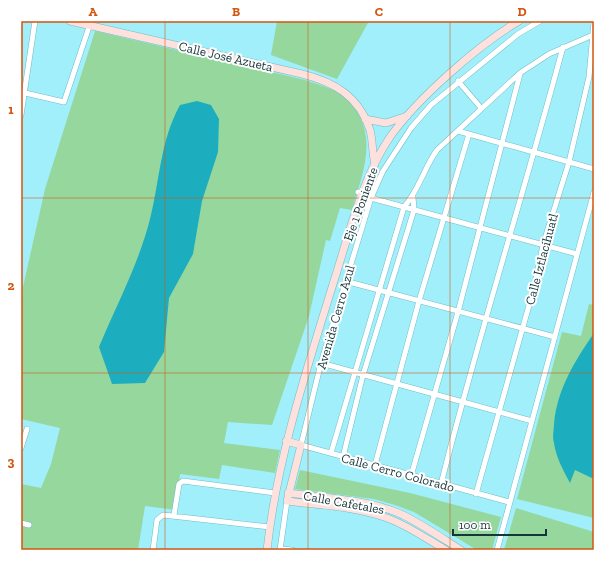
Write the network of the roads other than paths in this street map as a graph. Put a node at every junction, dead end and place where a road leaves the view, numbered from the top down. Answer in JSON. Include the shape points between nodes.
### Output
{"nodes":[{"id":1,"x":35,"y":21,"type":"edge"},
{"id":2,"x":70,"y":21,"type":"edge"},
{"id":3,"x":519,"y":21,"type":"edge"},
{"id":4,"x":540,"y":21,"type":"edge"},
{"id":5,"x":594,"y":22,"type":"edge"},
{"id":6,"x":90,"y":23,"type":"edge"},
{"id":7,"x":593,"y":35,"type":"edge"},
{"id":8,"x":563,"y":47,"type":"junction"},
{"id":9,"x":520,"y":73,"type":"junction"},
{"id":10,"x":458,"y":81,"type":"junction"},
{"id":11,"x":23,"y":92,"type":"edge"},
{"id":12,"x":481,"y":108,"type":"junction"},
{"id":13,"x":21,"y":115,"type":"edge"},
{"id":14,"x":407,"y":116,"type":"junction"},
{"id":15,"x":365,"y":119,"type":"junction"},
{"id":16,"x":458,"y":131,"type":"junction"},
{"id":17,"x":469,"y":134,"type":"junction"},
{"id":18,"x":502,"y":143,"type":"junction"},
{"id":19,"x":535,"y":153,"type":"junction"},
{"id":20,"x":569,"y":162,"type":"junction"},
{"id":21,"x":375,"y":164,"type":"junction"},
{"id":22,"x":594,"y":169,"type":"edge"},
{"id":23,"x":594,"y":192,"type":"edge"},
{"id":24,"x":360,"y":193,"type":"junction"},
{"id":25,"x":413,"y":197,"type":"junction"},
{"id":26,"x":371,"y":198,"type":"junction"},
{"id":27,"x":404,"y":207,"type":"junction"},
{"id":28,"x":414,"y":210,"type":"junction"},
{"id":29,"x":444,"y":218,"type":"junction"},
{"id":30,"x":480,"y":228,"type":"junction"},
{"id":31,"x":510,"y":236,"type":"junction"},
{"id":32,"x":543,"y":245,"type":"junction"},
{"id":33,"x":577,"y":254,"type":"junction"},
{"id":34,"x":345,"y":281,"type":"junction"},
{"id":35,"x":379,"y":290,"type":"junction"},
{"id":36,"x":388,"y":292,"type":"junction"},
{"id":37,"x":419,"y":301,"type":"junction"},
{"id":38,"x":458,"y":312,"type":"junction"},
{"id":39,"x":485,"y":319,"type":"junction"},
{"id":40,"x":522,"y":329,"type":"junction"},
{"id":41,"x":366,"y":334,"type":"junction"},
{"id":42,"x":375,"y":336,"type":"junction"},
{"id":43,"x":555,"y":336,"type":"junction"},
{"id":44,"x":320,"y":363,"type":"junction"},
{"id":45,"x":354,"y":373,"type":"junction"},
{"id":46,"x":363,"y":375,"type":"junction"},
{"id":47,"x":397,"y":384,"type":"junction"},
{"id":48,"x":434,"y":394,"type":"junction"},
{"id":49,"x":462,"y":402,"type":"junction"},
{"id":50,"x":500,"y":412,"type":"junction"},
{"id":51,"x":532,"y":421,"type":"junction"},
{"id":52,"x":27,"y":429,"type":"dead end"},
{"id":53,"x":286,"y":441,"type":"junction"},
{"id":54,"x":301,"y":445,"type":"junction"},
{"id":55,"x":21,"y":448,"type":"edge"},
{"id":56,"x":331,"y":453,"type":"junction"},
{"id":57,"x":343,"y":457,"type":"junction"},
{"id":58,"x":375,"y":465,"type":"junction"},
{"id":59,"x":411,"y":476,"type":"junction"},
{"id":60,"x":440,"y":484,"type":"junction"},
{"id":61,"x":275,"y":493,"type":"junction"},
{"id":62,"x":288,"y":493,"type":"junction"},
{"id":63,"x":476,"y":494,"type":"junction"},
{"id":64,"x":287,"y":501,"type":"junction"},
{"id":65,"x":509,"y":502,"type":"junction"},
{"id":66,"x":174,"y":515,"type":"junction"},
{"id":67,"x":21,"y":523,"type":"edge"},
{"id":68,"x":29,"y":525,"type":"dead end"},
{"id":69,"x":270,"y":528,"type":"junction"},
{"id":70,"x":280,"y":549,"type":"edge"},
{"id":71,"x":153,"y":550,"type":"edge"},
{"id":72,"x":267,"y":550,"type":"edge"},
{"id":73,"x":292,"y":550,"type":"edge"},
{"id":74,"x":446,"y":550,"type":"edge"},
{"id":75,"x":461,"y":550,"type":"edge"},
{"id":76,"x":497,"y":550,"type":"edge"}],
"edges":[{"from":1,"to":11,"type":"street"},
{"from":2,"to":6,"type":"street","name":"Calle José Azueta"},
{"from":3,"to":14,"type":"street","name":"Eje 1 Poniente","via":[[467,60]]},
{"from":4,"to":10,"type":"street","name":"Avenida Cerro Azul","via":[[518,34]]},
{"from":5,"to":7,"type":"street","name":"Calle Iztlacíhuatl"},
{"from":6,"to":11,"type":"street","via":[[64,102]]},
{"from":6,"to":15,"type":"street","name":"Calle José Azueta","via":[[320,79],[335,85],[347,94],[356,103]]},
{"from":7,"to":8,"type":"street"},
{"from":7,"to":20,"type":"street","name":"Calle Iztlacíhuatl","via":[[589,77]]},
{"from":8,"to":9,"type":"street"},
{"from":8,"to":19,"type":"street"},
{"from":9,"to":12,"type":"street"},
{"from":9,"to":18,"type":"street"},
{"from":10,"to":12,"type":"street"},
{"from":10,"to":26,"type":"street","name":"Avenida Cerro Azul","via":[[431,105],[411,128],[383,172]]},
{"from":11,"to":13,"type":"street"},
{"from":12,"to":16,"type":"street"},
{"from":14,"to":15,"type":"street","via":[[386,123]]},
{"from":14,"to":21,"type":"street","name":"Eje 1 Poniente"},
{"from":15,"to":21,"type":"street","name":"Calle José Azueta","via":[[370,131]]},
{"from":16,"to":17,"type":"street"},
{"from":16,"to":25,"type":"street","via":[[430,160]]},
{"from":17,"to":18,"type":"street"},
{"from":17,"to":29,"type":"street"},
{"from":18,"to":19,"type":"street"},
{"from":18,"to":30,"type":"street"},
{"from":19,"to":20,"type":"street"},
{"from":19,"to":31,"type":"street"},
{"from":20,"to":22,"type":"street"},
{"from":20,"to":32,"type":"street","name":"Calle Iztlacíhuatl"},
{"from":21,"to":24,"type":"street","name":"Eje 1 Poniente"},
{"from":23,"to":33,"type":"street"},
{"from":24,"to":26,"type":"street"},
{"from":24,"to":53,"type":"street","name":"Eje 1 Poniente"},
{"from":25,"to":27,"type":"street"},
{"from":25,"to":28,"type":"street"},
{"from":26,"to":27,"type":"street"},
{"from":26,"to":34,"type":"street","name":"Avenida Cerro Azul"},
{"from":27,"to":28,"type":"street"},
{"from":27,"to":35,"type":"street"},
{"from":28,"to":29,"type":"street"},
{"from":28,"to":36,"type":"street"},
{"from":29,"to":30,"type":"street"},
{"from":29,"to":37,"type":"street"},
{"from":30,"to":31,"type":"street"},
{"from":30,"to":38,"type":"street"},
{"from":31,"to":32,"type":"street"},
{"from":31,"to":39,"type":"street"},
{"from":32,"to":33,"type":"street"},
{"from":32,"to":40,"type":"street","name":"Calle Iztlacíhuatl"},
{"from":33,"to":43,"type":"street"},
{"from":34,"to":35,"type":"street"},
{"from":34,"to":44,"type":"street","name":"Avenida Cerro Azul"},
{"from":35,"to":36,"type":"street"},
{"from":35,"to":41,"type":"street"},
{"from":36,"to":37,"type":"street"},
{"from":36,"to":42,"type":"street"},
{"from":37,"to":38,"type":"street"},
{"from":37,"to":47,"type":"street"},
{"from":38,"to":39,"type":"street"},
{"from":38,"to":48,"type":"street"},
{"from":39,"to":40,"type":"street"},
{"from":39,"to":49,"type":"street"},
{"from":40,"to":43,"type":"street"},
{"from":40,"to":50,"type":"street","name":"Calle Iztlacíhuatl"},
{"from":41,"to":42,"type":"street"},
{"from":41,"to":45,"type":"street"},
{"from":42,"to":46,"type":"street"},
{"from":43,"to":51,"type":"street"},
{"from":44,"to":45,"type":"street"},
{"from":44,"to":54,"type":"street","name":"Avenida Cerro Azul"},
{"from":45,"to":46,"type":"street"},
{"from":45,"to":56,"type":"street"},
{"from":46,"to":47,"type":"street"},
{"from":46,"to":57,"type":"street"},
{"from":47,"to":48,"type":"street"},
{"from":47,"to":58,"type":"street"},
{"from":48,"to":49,"type":"street"},
{"from":48,"to":59,"type":"street"},
{"from":49,"to":50,"type":"street"},
{"from":49,"to":60,"type":"street"},
{"from":50,"to":51,"type":"street"},
{"from":50,"to":63,"type":"street","name":"Calle Iztlacíhuatl"},
{"from":51,"to":65,"type":"street"},
{"from":52,"to":55,"type":"street"},
{"from":53,"to":54,"type":"street","name":"Calle Cerro Colorado"},
{"from":53,"to":61,"type":"street","name":"Eje 1 Poniente"},
{"from":54,"to":56,"type":"street","name":"Calle Cerro Colorado"},
{"from":54,"to":62,"type":"street","name":"Avenida Cerro Azul"},
{"from":56,"to":57,"type":"street","name":"Calle Cerro Colorado"},
{"from":57,"to":58,"type":"street","name":"Calle Cerro Colorado"},
{"from":58,"to":59,"type":"street","name":"Calle Cerro Colorado"},
{"from":59,"to":60,"type":"street","name":"Calle Cerro Colorado"},
{"from":60,"to":63,"type":"street","name":"Calle Cerro Colorado"},
{"from":61,"to":66,"type":"street","via":[[183,481],[179,484]]},
{"from":61,"to":69,"type":"street","name":"Eje 1 Poniente"},
{"from":62,"to":64,"type":"street","name":"Avenida Cerro Azul"},
{"from":62,"to":75,"type":"street","name":"Calle Cafetales","via":[[364,503],[389,510],[415,522]]},
{"from":63,"to":65,"type":"street","name":"Calle Cerro Colorado"},
{"from":64,"to":70,"type":"street"},
{"from":64,"to":74,"type":"street","name":"Calle Cafetales","via":[[362,510],[382,516]]},
{"from":65,"to":76,"type":"street"},
{"from":66,"to":69,"type":"street"},
{"from":66,"to":71,"type":"street","via":[[160,516],[157,520]]},
{"from":67,"to":68,"type":"street"},
{"from":69,"to":72,"type":"street","name":"Eje 1 Poniente"},
{"from":70,"to":73,"type":"street"}]}
